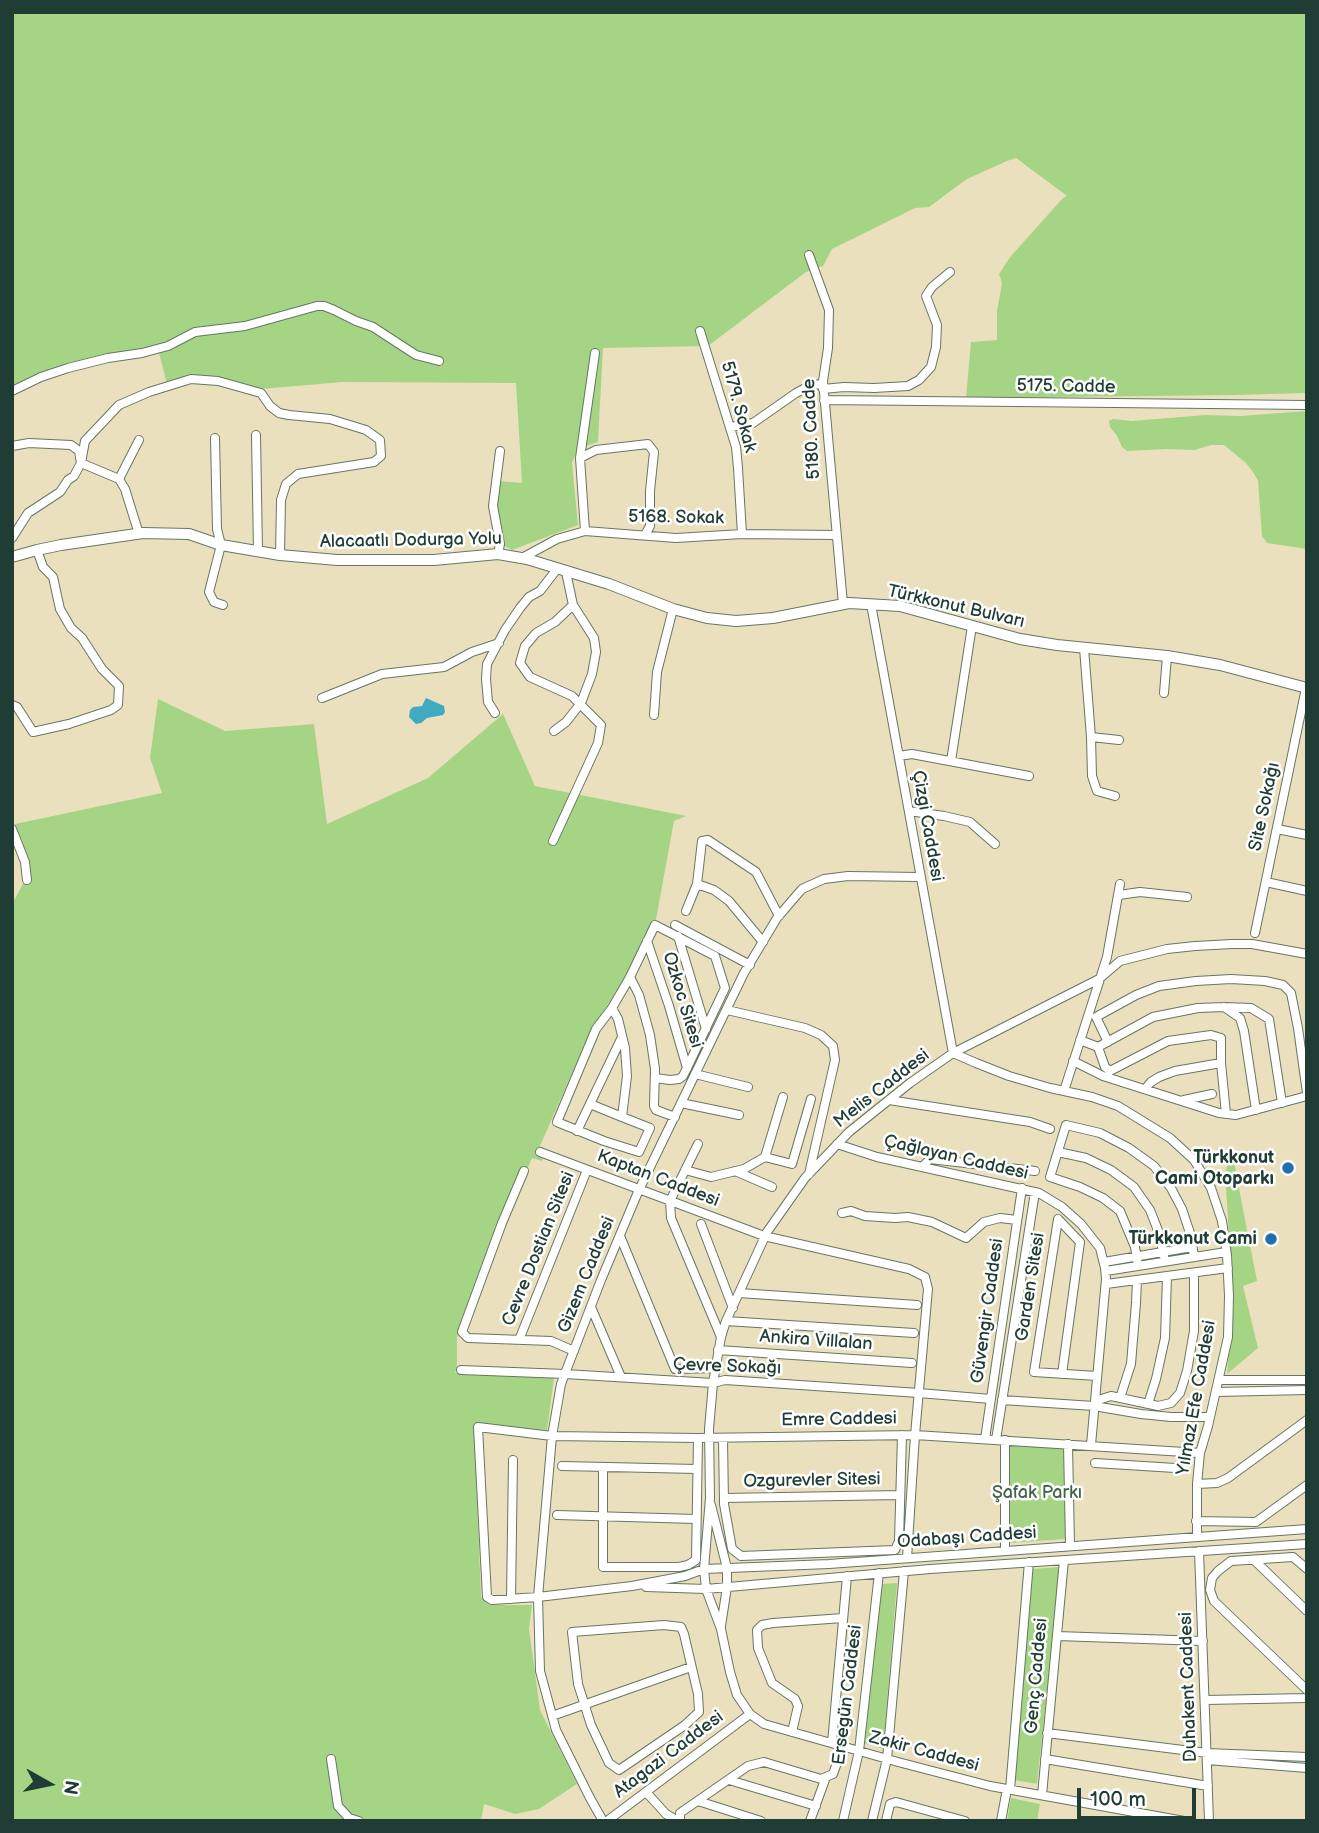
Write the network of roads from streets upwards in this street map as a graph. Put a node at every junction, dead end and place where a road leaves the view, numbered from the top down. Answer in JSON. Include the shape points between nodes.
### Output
{"nodes":[{"id":1,"x":809,"y":255,"type":"dead end"},
{"id":2,"x":950,"y":272,"type":"dead end"},
{"id":3,"x":700,"y":331,"type":"dead end"},
{"id":4,"x":595,"y":353,"type":"dead end"},
{"id":5,"x":439,"y":361,"type":"dead end"},
{"id":6,"x":823,"y":386,"type":"junction"},
{"id":7,"x":12,"y":391,"type":"edge"},
{"id":8,"x":824,"y":400,"type":"junction"},
{"id":9,"x":1307,"y":405,"type":"edge"},
{"id":10,"x":731,"y":427,"type":"junction"},
{"id":11,"x":256,"y":435,"type":"dead end"},
{"id":12,"x":215,"y":438,"type":"dead end"},
{"id":13,"x":139,"y":440,"type":"dead end"},
{"id":14,"x":12,"y":446,"type":"edge"},
{"id":15,"x":500,"y":451,"type":"dead end"},
{"id":16,"x":580,"y":458,"type":"junction"},
{"id":17,"x":81,"y":463,"type":"junction"},
{"id":18,"x":119,"y":479,"type":"junction"},
{"id":19,"x":585,"y":531,"type":"junction"},
{"id":20,"x":139,"y":534,"type":"junction"},
{"id":21,"x":742,"y":534,"type":"junction"},
{"id":22,"x":836,"y":535,"type":"junction"},
{"id":23,"x":645,"y":536,"type":"junction"},
{"id":24,"x":12,"y":538,"type":"edge"},
{"id":25,"x":221,"y":545,"type":"junction"},
{"id":26,"x":37,"y":550,"type":"junction"},
{"id":27,"x":258,"y":551,"type":"junction"},
{"id":28,"x":498,"y":554,"type":"junction"},
{"id":29,"x":280,"y":555,"type":"junction"},
{"id":30,"x":12,"y":557,"type":"edge"},
{"id":31,"x":522,"y":558,"type":"junction"},
{"id":32,"x":561,"y":570,"type":"junction"},
{"id":33,"x":842,"y":604,"type":"junction"},
{"id":34,"x":871,"y":604,"type":"junction"},
{"id":35,"x":223,"y":605,"type":"dead end"},
{"id":36,"x":573,"y":605,"type":"junction"},
{"id":37,"x":673,"y":608,"type":"junction"},
{"id":38,"x":972,"y":625,"type":"junction"},
{"id":39,"x":499,"y":643,"type":"junction"},
{"id":40,"x":1084,"y":648,"type":"junction"},
{"id":41,"x":1167,"y":656,"type":"junction"},
{"id":42,"x":1306,"y":688,"type":"edge"},
{"id":43,"x":1164,"y":694,"type":"dead end"},
{"id":44,"x":322,"y":698,"type":"dead end"},
{"id":45,"x":581,"y":703,"type":"junction"},
{"id":46,"x":12,"y":705,"type":"edge"},
{"id":47,"x":495,"y":713,"type":"dead end"},
{"id":48,"x":654,"y":715,"type":"dead end"},
{"id":49,"x":554,"y":731,"type":"dead end"},
{"id":50,"x":1091,"y":737,"type":"junction"},
{"id":51,"x":1119,"y":740,"type":"dead end"},
{"id":52,"x":899,"y":756,"type":"junction"},
{"id":53,"x":951,"y":761,"type":"junction"},
{"id":54,"x":1029,"y":776,"type":"dead end"},
{"id":55,"x":1115,"y":796,"type":"dead end"},
{"id":56,"x":909,"y":811,"type":"junction"},
{"id":57,"x":1277,"y":829,"type":"junction"},
{"id":58,"x":12,"y":830,"type":"edge"},
{"id":59,"x":1307,"y":835,"type":"edge"},
{"id":60,"x":553,"y":841,"type":"dead end"},
{"id":61,"x":995,"y":844,"type":"dead end"},
{"id":62,"x":920,"y":877,"type":"junction"},
{"id":63,"x":27,"y":880,"type":"dead end"},
{"id":64,"x":1266,"y":882,"type":"junction"},
{"id":65,"x":697,"y":884,"type":"junction"},
{"id":66,"x":1120,"y":884,"type":"dead end"},
{"id":67,"x":1307,"y":891,"type":"edge"},
{"id":68,"x":1119,"y":895,"type":"junction"},
{"id":69,"x":1188,"y":897,"type":"dead end"},
{"id":70,"x":687,"y":911,"type":"dead end"},
{"id":71,"x":779,"y":916,"type":"junction"},
{"id":72,"x":675,"y":925,"type":"dead end"},
{"id":73,"x":1255,"y":933,"type":"dead end"},
{"id":74,"x":678,"y":936,"type":"junction"},
{"id":75,"x":647,"y":941,"type":"junction"},
{"id":76,"x":763,"y":942,"type":"junction"},
{"id":77,"x":1307,"y":954,"type":"edge"},
{"id":78,"x":750,"y":965,"type":"junction"},
{"id":79,"x":629,"y":977,"type":"junction"},
{"id":80,"x":1099,"y":979,"type":"junction"},
{"id":81,"x":1224,"y":1007,"type":"junction"},
{"id":82,"x":612,"y":1008,"type":"junction"},
{"id":83,"x":727,"y":1010,"type":"junction"},
{"id":84,"x":706,"y":1029,"type":"junction"},
{"id":85,"x":622,"y":1037,"type":"junction"},
{"id":86,"x":1080,"y":1040,"type":"junction"},
{"id":87,"x":1108,"y":1041,"type":"junction"},
{"id":88,"x":1093,"y":1046,"type":"junction"},
{"id":89,"x":953,"y":1053,"type":"junction"},
{"id":90,"x":1073,"y":1060,"type":"junction"},
{"id":91,"x":1221,"y":1063,"type":"junction"},
{"id":92,"x":687,"y":1068,"type":"junction"},
{"id":93,"x":695,"y":1074,"type":"junction"},
{"id":94,"x":655,"y":1079,"type":"junction"},
{"id":95,"x":748,"y":1087,"type":"dead end"},
{"id":96,"x":1145,"y":1089,"type":"junction"},
{"id":97,"x":1064,"y":1091,"type":"junction"},
{"id":98,"x":1212,"y":1094,"type":"dead end"},
{"id":99,"x":1307,"y":1095,"type":"edge"},
{"id":100,"x":783,"y":1097,"type":"dead end"},
{"id":101,"x":811,"y":1099,"type":"dead end"},
{"id":102,"x":889,"y":1100,"type":"junction"},
{"id":103,"x":1182,"y":1101,"type":"junction"},
{"id":104,"x":681,"y":1103,"type":"junction"},
{"id":105,"x":1282,"y":1103,"type":"junction"},
{"id":106,"x":590,"y":1104,"type":"junction"},
{"id":107,"x":1256,"y":1110,"type":"junction"},
{"id":108,"x":1226,"y":1114,"type":"junction"},
{"id":109,"x":738,"y":1115,"type":"dead end"},
{"id":110,"x":622,"y":1117,"type":"junction"},
{"id":111,"x":675,"y":1117,"type":"junction"},
{"id":112,"x":1050,"y":1129,"type":"dead end"},
{"id":113,"x":577,"y":1130,"type":"junction"},
{"id":114,"x":698,"y":1144,"type":"dead end"},
{"id":115,"x":837,"y":1144,"type":"junction"},
{"id":116,"x":540,"y":1152,"type":"dead end"},
{"id":117,"x":1058,"y":1152,"type":"junction"},
{"id":118,"x":765,"y":1157,"type":"junction"},
{"id":119,"x":922,"y":1167,"type":"junction"},
{"id":120,"x":587,"y":1170,"type":"junction"},
{"id":121,"x":685,"y":1170,"type":"junction"},
{"id":122,"x":524,"y":1171,"type":"dead end"},
{"id":123,"x":735,"y":1171,"type":"junction"},
{"id":124,"x":1035,"y":1171,"type":"dead end"},
{"id":125,"x":809,"y":1174,"type":"junction"},
{"id":126,"x":772,"y":1187,"type":"dead end"},
{"id":127,"x":1022,"y":1188,"type":"junction"},
{"id":128,"x":640,"y":1189,"type":"junction"},
{"id":129,"x":1035,"y":1192,"type":"junction"},
{"id":130,"x":670,"y":1201,"type":"junction"},
{"id":131,"x":842,"y":1213,"type":"dead end"},
{"id":132,"x":1017,"y":1220,"type":"junction"},
{"id":133,"x":701,"y":1224,"type":"dead end"},
{"id":134,"x":620,"y":1236,"type":"junction"},
{"id":135,"x":764,"y":1236,"type":"junction"},
{"id":136,"x":1193,"y":1252,"type":"junction"},
{"id":137,"x":1226,"y":1252,"type":"junction"},
{"id":138,"x":1136,"y":1255,"type":"junction"},
{"id":139,"x":1165,"y":1257,"type":"junction"},
{"id":140,"x":1105,"y":1266,"type":"junction"},
{"id":141,"x":1138,"y":1266,"type":"junction"},
{"id":142,"x":1227,"y":1268,"type":"junction"},
{"id":143,"x":1194,"y":1273,"type":"junction"},
{"id":144,"x":1167,"y":1276,"type":"junction"},
{"id":145,"x":1137,"y":1280,"type":"junction"},
{"id":146,"x":1105,"y":1284,"type":"junction"},
{"id":147,"x":739,"y":1293,"type":"junction"},
{"id":148,"x":917,"y":1305,"type":"dead end"},
{"id":149,"x":591,"y":1307,"type":"junction"},
{"id":150,"x":733,"y":1308,"type":"junction"},
{"id":151,"x":726,"y":1321,"type":"junction"},
{"id":152,"x":914,"y":1334,"type":"dead end"},
{"id":153,"x":721,"y":1337,"type":"junction"},
{"id":154,"x":519,"y":1340,"type":"junction"},
{"id":155,"x":574,"y":1350,"type":"junction"},
{"id":156,"x":718,"y":1350,"type":"junction"},
{"id":157,"x":912,"y":1363,"type":"dead end"},
{"id":158,"x":716,"y":1368,"type":"junction"},
{"id":159,"x":461,"y":1370,"type":"dead end"},
{"id":160,"x":565,"y":1374,"type":"junction"},
{"id":161,"x":1062,"y":1374,"type":"junction"},
{"id":162,"x":1097,"y":1376,"type":"junction"},
{"id":163,"x":621,"y":1377,"type":"junction"},
{"id":164,"x":1219,"y":1380,"type":"junction"},
{"id":165,"x":1307,"y":1380,"type":"edge"},
{"id":166,"x":713,"y":1383,"type":"junction"},
{"id":167,"x":1307,"y":1390,"type":"edge"},
{"id":168,"x":919,"y":1392,"type":"junction"},
{"id":169,"x":1216,"y":1392,"type":"junction"},
{"id":170,"x":1120,"y":1398,"type":"junction"},
{"id":171,"x":991,"y":1399,"type":"junction"},
{"id":172,"x":1002,"y":1399,"type":"junction"},
{"id":173,"x":1095,"y":1403,"type":"junction"},
{"id":174,"x":1148,"y":1404,"type":"junction"},
{"id":175,"x":1210,"y":1417,"type":"junction"},
{"id":176,"x":1307,"y":1420,"type":"edge"},
{"id":177,"x":902,"y":1435,"type":"junction"},
{"id":178,"x":915,"y":1435,"type":"junction"},
{"id":179,"x":552,"y":1436,"type":"junction"},
{"id":180,"x":698,"y":1438,"type":"junction"},
{"id":181,"x":709,"y":1438,"type":"junction"},
{"id":182,"x":723,"y":1438,"type":"junction"},
{"id":183,"x":985,"y":1439,"type":"junction"},
{"id":184,"x":1001,"y":1440,"type":"junction"},
{"id":185,"x":1068,"y":1444,"type":"junction"},
{"id":186,"x":1091,"y":1445,"type":"junction"},
{"id":187,"x":1142,"y":1449,"type":"junction"},
{"id":188,"x":1200,"y":1453,"type":"junction"},
{"id":189,"x":513,"y":1460,"type":"dead end"},
{"id":190,"x":1095,"y":1463,"type":"dead end"},
{"id":191,"x":562,"y":1466,"type":"dead end"},
{"id":192,"x":1140,"y":1466,"type":"junction"},
{"id":193,"x":603,"y":1467,"type":"junction"},
{"id":194,"x":1175,"y":1468,"type":"dead end"},
{"id":195,"x":697,"y":1469,"type":"junction"},
{"id":196,"x":1197,"y":1484,"type":"junction"},
{"id":197,"x":1307,"y":1485,"type":"edge"},
{"id":198,"x":900,"y":1495,"type":"junction"},
{"id":199,"x":710,"y":1498,"type":"junction"},
{"id":200,"x":724,"y":1498,"type":"junction"},
{"id":201,"x":557,"y":1515,"type":"dead end"},
{"id":202,"x":603,"y":1516,"type":"junction"},
{"id":203,"x":696,"y":1519,"type":"junction"},
{"id":204,"x":1196,"y":1521,"type":"junction"},
{"id":205,"x":1307,"y":1529,"type":"edge"},
{"id":206,"x":1197,"y":1537,"type":"junction"},
{"id":207,"x":1307,"y":1544,"type":"edge"},
{"id":208,"x":1070,"y":1546,"type":"junction"},
{"id":209,"x":1005,"y":1551,"type":"junction"},
{"id":210,"x":1199,"y":1551,"type":"junction"},
{"id":211,"x":907,"y":1558,"type":"junction"},
{"id":212,"x":1064,"y":1560,"type":"junction"},
{"id":213,"x":1254,"y":1560,"type":"junction"},
{"id":214,"x":1029,"y":1562,"type":"junction"},
{"id":215,"x":747,"y":1566,"type":"junction"},
{"id":216,"x":727,"y":1567,"type":"junction"},
{"id":217,"x":704,"y":1569,"type":"junction"},
{"id":218,"x":1307,"y":1569,"type":"edge"},
{"id":219,"x":904,"y":1571,"type":"junction"},
{"id":220,"x":879,"y":1573,"type":"junction"},
{"id":221,"x":847,"y":1576,"type":"junction"},
{"id":222,"x":632,"y":1586,"type":"junction"},
{"id":223,"x":748,"y":1586,"type":"junction"},
{"id":224,"x":727,"y":1587,"type":"junction"},
{"id":225,"x":706,"y":1589,"type":"junction"},
{"id":226,"x":538,"y":1597,"type":"junction"},
{"id":227,"x":511,"y":1599,"type":"junction"},
{"id":228,"x":1307,"y":1611,"type":"edge"},
{"id":229,"x":843,"y":1618,"type":"junction"},
{"id":230,"x":721,"y":1629,"type":"junction"},
{"id":231,"x":1057,"y":1636,"type":"junction"},
{"id":232,"x":1203,"y":1641,"type":"junction"},
{"id":233,"x":691,"y":1667,"type":"junction"},
{"id":234,"x":1307,"y":1690,"type":"edge"},
{"id":235,"x":1307,"y":1698,"type":"edge"},
{"id":236,"x":1205,"y":1700,"type":"junction"},
{"id":237,"x":584,"y":1705,"type":"junction"},
{"id":238,"x":750,"y":1714,"type":"junction"},
{"id":239,"x":552,"y":1716,"type":"junction"},
{"id":240,"x":792,"y":1732,"type":"junction"},
{"id":241,"x":1048,"y":1733,"type":"junction"},
{"id":242,"x":832,"y":1743,"type":"junction"},
{"id":243,"x":843,"y":1746,"type":"junction"},
{"id":244,"x":859,"y":1751,"type":"junction"},
{"id":245,"x":1207,"y":1756,"type":"junction"},
{"id":246,"x":1307,"y":1758,"type":"edge"},
{"id":247,"x":331,"y":1759,"type":"dead end"},
{"id":248,"x":887,"y":1759,"type":"junction"},
{"id":249,"x":1045,"y":1759,"type":"junction"},
{"id":250,"x":1307,"y":1768,"type":"edge"},
{"id":251,"x":826,"y":1777,"type":"junction"},
{"id":252,"x":729,"y":1780,"type":"junction"},
{"id":253,"x":1208,"y":1786,"type":"junction"},
{"id":254,"x":1009,"y":1789,"type":"junction"},
{"id":255,"x":646,"y":1792,"type":"junction"},
{"id":256,"x":1042,"y":1795,"type":"junction"},
{"id":257,"x":698,"y":1801,"type":"junction"},
{"id":258,"x":816,"y":1806,"type":"junction"},
{"id":259,"x":359,"y":1821,"type":"edge"},
{"id":260,"x":605,"y":1821,"type":"edge"},
{"id":261,"x":679,"y":1821,"type":"edge"},
{"id":262,"x":761,"y":1821,"type":"edge"},
{"id":263,"x":810,"y":1821,"type":"edge"},
{"id":264,"x":844,"y":1821,"type":"edge"},
{"id":265,"x":872,"y":1821,"type":"edge"},
{"id":266,"x":886,"y":1821,"type":"edge"},
{"id":267,"x":965,"y":1821,"type":"edge"},
{"id":268,"x":1001,"y":1821,"type":"edge"},
{"id":269,"x":1184,"y":1821,"type":"edge"},
{"id":270,"x":1209,"y":1821,"type":"edge"}],
"edges":[{"from":1,"to":6,"type":"street","name":"5180. Cadde","via":[[829,310]]},
{"from":2,"to":6,"type":"street","via":[[926,296],[937,325],[936,347],[931,367],[919,380],[908,386]]},
{"from":3,"to":10,"type":"street","name":"5179. Sokak"},
{"from":4,"to":16,"type":"street"},
{"from":5,"to":7,"type":"street","via":[[416,355],[373,327],[317,306],[245,326],[195,332],[168,346],[68,368]]},
{"from":6,"to":8,"type":"street","name":"5180. Cadde"},
{"from":6,"to":10,"type":"street","via":[[796,393],[753,423]]},
{"from":8,"to":9,"type":"street","name":"5175. Cadde"},
{"from":8,"to":22,"type":"street","name":"5180. Cadde"},
{"from":10,"to":21,"type":"street","name":"5179. Sokak"},
{"from":11,"to":27,"type":"street"},
{"from":12,"to":25,"type":"street"},
{"from":13,"to":18,"type":"street"},
{"from":14,"to":17,"type":"street","via":[[71,445],[79,451]]},
{"from":15,"to":28,"type":"street","via":[[493,506]]},
{"from":16,"to":19,"type":"street"},
{"from":16,"to":23,"type":"street","via":[[596,450],[648,444],[654,452],[650,526]]},
{"from":17,"to":18,"type":"street"},
{"from":17,"to":24,"type":"street","via":[[60,492],[28,513]]},
{"from":17,"to":29,"type":"street","via":[[85,440],[119,405],[191,379],[251,389],[279,413],[330,419],[366,430],[380,440],[381,456],[374,462],[298,474],[286,484],[281,500]]},
{"from":18,"to":20,"type":"street"},
{"from":19,"to":23,"type":"street","name":"5168. Sokak"},
{"from":19,"to":31,"type":"street","name":"5168. Sokak","via":[[557,539]]},
{"from":20,"to":25,"type":"street","name":"Alacaatlı Dodurga Yolu","via":[[189,534]]},
{"from":20,"to":26,"type":"street","name":"Alacaatlı Dodurga Yolu"},
{"from":21,"to":22,"type":"street","name":"5168. Sokak"},
{"from":21,"to":23,"type":"street","name":"5168. Sokak"},
{"from":22,"to":33,"type":"street","name":"5180. Cadde"},
{"from":25,"to":27,"type":"street","name":"Alacaatlı Dodurga Yolu"},
{"from":25,"to":35,"type":"street","via":[[209,592],[214,602]]},
{"from":26,"to":30,"type":"street","name":"Alacaatlı Dodurga Yolu"},
{"from":26,"to":46,"type":"street","via":[[43,567],[53,577],[60,609],[71,628],[119,686],[118,705],[33,732]]},
{"from":27,"to":29,"type":"street","name":"Alacaatlı Dodurga Yolu"},
{"from":28,"to":29,"type":"street","name":"Alacaatlı Dodurga Yolu","via":[[337,561]]},
{"from":28,"to":31,"type":"street","name":"Alacaatlı Dodurga Yolu"},
{"from":31,"to":32,"type":"street","name":"Türkkonut Bulvarı"},
{"from":32,"to":36,"type":"street"},
{"from":32,"to":37,"type":"street","name":"Türkkonut Bulvarı"},
{"from":32,"to":39,"type":"street","via":[[529,597]]},
{"from":33,"to":34,"type":"street","name":"Türkkonut Bulvarı"},
{"from":33,"to":37,"type":"street","name":"Türkkonut Bulvarı","via":[[736,621]]},
{"from":34,"to":38,"type":"street","name":"Türkkonut Bulvarı","via":[[900,606]]},
{"from":34,"to":52,"type":"street","name":"Çizgi Caddesi"},
{"from":36,"to":45,"type":"street","via":[[594,638],[596,652]]},
{"from":36,"to":45,"type":"street","via":[[524,646],[520,663],[530,677]]},
{"from":37,"to":48,"type":"street","via":[[657,672]]},
{"from":38,"to":40,"type":"street","name":"Türkkonut Bulvarı","via":[[1020,639]]},
{"from":38,"to":53,"type":"street"},
{"from":39,"to":44,"type":"street","via":[[444,667],[382,674]]},
{"from":39,"to":47,"type":"street","via":[[487,664],[486,679],[488,702]]},
{"from":40,"to":41,"type":"street","name":"Türkkonut Bulvarı"},
{"from":40,"to":50,"type":"street"},
{"from":41,"to":42,"type":"street","name":"Türkkonut Bulvarı"},
{"from":41,"to":43,"type":"street"},
{"from":42,"to":57,"type":"street","name":"Site Sokağı"},
{"from":45,"to":49,"type":"street"},
{"from":45,"to":60,"type":"street","via":[[601,725],[598,743]]},
{"from":50,"to":51,"type":"street"},
{"from":50,"to":55,"type":"street","via":[[1097,790]]},
{"from":52,"to":53,"type":"street"},
{"from":52,"to":56,"type":"street","name":"Çizgi Caddesi"},
{"from":53,"to":54,"type":"street"},
{"from":56,"to":61,"type":"street","via":[[970,822]]},
{"from":56,"to":62,"type":"street","name":"Çizgi Caddesi"},
{"from":57,"to":59,"type":"street"},
{"from":57,"to":64,"type":"street","name":"Site Sokağı"},
{"from":58,"to":63,"type":"street"},
{"from":62,"to":71,"type":"street","name":"Gizem Caddesi","via":[[824,879],[802,889]]},
{"from":62,"to":89,"type":"street","name":"Çizgi Caddesi"},
{"from":64,"to":67,"type":"street"},
{"from":64,"to":73,"type":"street","name":"Site Sokağı"},
{"from":65,"to":70,"type":"street"},
{"from":65,"to":71,"type":"street","via":[[702,841],[708,840],[757,872]]},
{"from":65,"to":76,"type":"street","via":[[729,901]]},
{"from":66,"to":68,"type":"street"},
{"from":68,"to":69,"type":"street","via":[[1140,892]]},
{"from":68,"to":80,"type":"street"},
{"from":71,"to":76,"type":"street","name":"Gizem Caddesi"},
{"from":72,"to":78,"type":"street"},
{"from":74,"to":75,"type":"street","name":"Ozkoc Sitesi","via":[[655,925]]},
{"from":74,"to":84,"type":"street","name":"Ozkoc Sitesi"},
{"from":74,"to":84,"type":"street","name":"Ozkoc Sitesi","via":[[715,956],[722,977],[725,988]]},
{"from":75,"to":79,"type":"street","name":"Ozkoc Sitesi"},
{"from":75,"to":92,"type":"street","name":"Ozkoc Sitesi"},
{"from":76,"to":78,"type":"street","name":"Gizem Caddesi"},
{"from":77,"to":80,"type":"street","name":"Melis Caddesi","via":[[1252,944],[1195,946],[1120,961]]},
{"from":78,"to":83,"type":"street","name":"Gizem Caddesi"},
{"from":79,"to":82,"type":"street","name":"Ozkoc Sitesi"},
{"from":79,"to":94,"type":"street","via":[[650,1035]]},
{"from":80,"to":86,"type":"street"},
{"from":80,"to":89,"type":"street","name":"Melis Caddesi"},
{"from":81,"to":87,"type":"street","via":[[1153,1017]]},
{"from":81,"to":105,"type":"street","via":[[1251,1008],[1269,1019]]},
{"from":81,"to":107,"type":"street","via":[[1240,1018]]},
{"from":82,"to":85,"type":"street"},
{"from":82,"to":113,"type":"street","name":"Ozkoc Sitesi","via":[[596,1029],[557,1122]]},
{"from":83,"to":93,"type":"street","name":"Gizem Caddesi"},
{"from":83,"to":125,"type":"street","via":[[805,1028],[833,1046],[835,1060]]},
{"from":84,"to":92,"type":"street","name":"Ozkoc Sitesi"},
{"from":85,"to":106,"type":"street"},
{"from":85,"to":110,"type":"street","via":[[627,1076]]},
{"from":86,"to":88,"type":"street"},
{"from":86,"to":90,"type":"street"},
{"from":87,"to":88,"type":"street"},
{"from":87,"to":99,"type":"street","via":[[1096,1017],[1160,986],[1231,979],[1283,985],[1291,993]]},
{"from":88,"to":91,"type":"street","via":[[1110,1071],[1168,1041],[1212,1035],[1220,1038]]},
{"from":89,"to":97,"type":"street","name":"Yılmaz Efe Caddesi","via":[[1009,1076]]},
{"from":89,"to":102,"type":"street","name":"Melis Caddesi"},
{"from":90,"to":96,"type":"street","via":[[1103,1076]]},
{"from":90,"to":97,"type":"street"},
{"from":91,"to":96,"type":"street","via":[[1175,1071]]},
{"from":91,"to":108,"type":"street"},
{"from":92,"to":94,"type":"street","name":"Ozkoc Sitesi","via":[[679,1079]]},
{"from":93,"to":95,"type":"street"},
{"from":93,"to":104,"type":"street","name":"Gizem Caddesi"},
{"from":94,"to":111,"type":"street","via":[[656,1110]]},
{"from":96,"to":103,"type":"street"},
{"from":97,"to":137,"type":"street","name":"Yılmaz Efe Caddesi","via":[[1118,1106],[1170,1138],[1195,1160],[1211,1188]]},
{"from":98,"to":103,"type":"street"},
{"from":99,"to":105,"type":"street"},
{"from":100,"to":118,"type":"street"},
{"from":101,"to":118,"type":"street","via":[[792,1164]]},
{"from":102,"to":112,"type":"street"},
{"from":102,"to":115,"type":"street","name":"Melis Caddesi"},
{"from":103,"to":108,"type":"street"},
{"from":104,"to":109,"type":"street"},
{"from":104,"to":111,"type":"street","name":"Gizem Caddesi"},
{"from":105,"to":107,"type":"street"},
{"from":106,"to":110,"type":"street"},
{"from":106,"to":113,"type":"street"},
{"from":107,"to":108,"type":"street"},
{"from":110,"to":113,"type":"street","via":[[650,1128],[639,1152]]},
{"from":111,"to":128,"type":"street","name":"Gizem Caddesi"},
{"from":114,"to":121,"type":"street"},
{"from":115,"to":119,"type":"street","name":"Çağlayan Caddesi"},
{"from":115,"to":125,"type":"street","name":"Melis Caddesi"},
{"from":116,"to":120,"type":"street","name":"Kaptan Caddesi"},
{"from":117,"to":136,"type":"street","via":[[1066,1125],[1100,1133],[1154,1166],[1182,1209]]},
{"from":117,"to":138,"type":"street","via":[[1050,1177],[1103,1198],[1120,1211]]},
{"from":117,"to":139,"type":"street","via":[[1086,1158],[1134,1187],[1150,1210]]},
{"from":118,"to":123,"type":"street"},
{"from":119,"to":124,"type":"street","via":[[930,1159]]},
{"from":119,"to":127,"type":"street","name":"Çağlayan Caddesi"},
{"from":120,"to":128,"type":"street","name":"Kaptan Caddesi"},
{"from":120,"to":154,"type":"street","name":"Cevre Dostian Sitesi"},
{"from":121,"to":123,"type":"street","via":[[711,1177]]},
{"from":121,"to":130,"type":"street"},
{"from":122,"to":154,"type":"street","via":[[461,1332],[468,1338]]},
{"from":123,"to":126,"type":"street"},
{"from":125,"to":135,"type":"street","name":"Melis Caddesi"},
{"from":127,"to":129,"type":"street","name":"Çağlayan Caddesi"},
{"from":127,"to":132,"type":"street","name":"Güvengir Caddesi"},
{"from":128,"to":130,"type":"street","name":"Kaptan Caddesi"},
{"from":128,"to":134,"type":"street","name":"Gizem Caddesi"},
{"from":129,"to":140,"type":"street","name":"Çağlayan Caddesi","via":[[1081,1224],[1100,1248]]},
{"from":129,"to":172,"type":"street","name":"Güvengir Caddesi"},
{"from":130,"to":135,"type":"street","name":"Kaptan Caddesi"},
{"from":130,"to":153,"type":"street","via":[[671,1218]]},
{"from":131,"to":132,"type":"street","via":[[908,1216],[969,1240],[984,1222]]},
{"from":132,"to":171,"type":"street","name":"Güvengir Caddesi"},
{"from":133,"to":150,"type":"street"},
{"from":134,"to":149,"type":"street","name":"Gizem Caddesi"},
{"from":134,"to":158,"type":"street","via":[[675,1369]]},
{"from":135,"to":147,"type":"street","name":"Melis Caddesi"},
{"from":135,"to":168,"type":"street","name":"Kaptan Caddesi","via":[[909,1269],[925,1277],[928,1289]]},
{"from":136,"to":137,"type":"street"},
{"from":136,"to":139,"type":"street"},
{"from":137,"to":142,"type":"street","name":"Yılmaz Efe Caddesi"},
{"from":138,"to":139,"type":"street"},
{"from":138,"to":140,"type":"street"},
{"from":138,"to":141,"type":"street"},
{"from":139,"to":141,"type":"street"},
{"from":140,"to":141,"type":"street"},
{"from":140,"to":146,"type":"street"},
{"from":142,"to":143,"type":"street"},
{"from":142,"to":164,"type":"street","name":"Yılmaz Efe Caddesi","via":[[1228,1337]]},
{"from":143,"to":144,"type":"street"},
{"from":143,"to":174,"type":"street","via":[[1194,1331],[1180,1393],[1171,1403]]},
{"from":144,"to":145,"type":"street"},
{"from":144,"to":174,"type":"street","via":[[1165,1338]]},
{"from":145,"to":146,"type":"street"},
{"from":145,"to":170,"type":"street","via":[[1131,1364]]},
{"from":146,"to":162,"type":"street"},
{"from":147,"to":148,"type":"street"},
{"from":147,"to":150,"type":"street","name":"Melis Caddesi"},
{"from":149,"to":155,"type":"street","name":"Gizem Caddesi"},
{"from":149,"to":163,"type":"street"},
{"from":150,"to":151,"type":"street","name":"Melis Caddesi"},
{"from":151,"to":152,"type":"street","name":"Ankira Villalan"},
{"from":151,"to":153,"type":"street","name":"Melis Caddesi"},
{"from":153,"to":156,"type":"street","name":"Melis Caddesi"},
{"from":154,"to":155,"type":"street","via":[[551,1341]]},
{"from":155,"to":160,"type":"street","name":"Gizem Caddesi"},
{"from":156,"to":157,"type":"street","name":"Ankira Villalan"},
{"from":156,"to":158,"type":"street","name":"Melis Caddesi"},
{"from":158,"to":166,"type":"street","name":"Melis Caddesi"},
{"from":159,"to":160,"type":"street","name":"Çevre Sokağı"},
{"from":160,"to":163,"type":"street","name":"Çevre Sokağı"},
{"from":160,"to":179,"type":"street","name":"Gizem Caddesi"},
{"from":161,"to":161,"type":"street","name":"Garden Sitesi","via":[[1034,1372],[1058,1219],[1080,1242]]},
{"from":161,"to":162,"type":"street","name":"Garden Sitesi"},
{"from":162,"to":173,"type":"street"},
{"from":163,"to":166,"type":"street","name":"Çevre Sokağı"},
{"from":164,"to":165,"type":"street"},
{"from":164,"to":169,"type":"street","name":"Yılmaz Efe Caddesi"},
{"from":166,"to":168,"type":"street","name":"Çevre Sokağı","via":[[726,1380]]},
{"from":166,"to":181,"type":"street","name":"Melis Caddesi"},
{"from":167,"to":169,"type":"street"},
{"from":168,"to":171,"type":"street","name":"Çevre Sokağı"},
{"from":168,"to":178,"type":"street"},
{"from":169,"to":175,"type":"street","name":"Yılmaz Efe Caddesi"},
{"from":170,"to":173,"type":"street","via":[[1111,1396]]},
{"from":170,"to":174,"type":"street"},
{"from":171,"to":183,"type":"street","name":"Güvengir Caddesi"},
{"from":172,"to":173,"type":"street"},
{"from":172,"to":184,"type":"street","name":"Güvengir Caddesi"},
{"from":173,"to":175,"type":"street","via":[[1140,1414]]},
{"from":173,"to":186,"type":"street"},
{"from":175,"to":188,"type":"street","name":"Yılmaz Efe Caddesi"},
{"from":176,"to":196,"type":"street","via":[[1228,1478]]},
{"from":177,"to":178,"type":"street","name":"Emre Caddesi"},
{"from":177,"to":182,"type":"street","name":"Emre Caddesi"},
{"from":177,"to":198,"type":"street","name":"Ozgurevler Sitesi"},
{"from":178,"to":183,"type":"street","name":"Emre Caddesi"},
{"from":178,"to":211,"type":"street"},
{"from":179,"to":180,"type":"street","name":"Emre Caddesi"},
{"from":179,"to":226,"type":"street","name":"Gizem Caddesi"},
{"from":179,"to":227,"type":"street","name":"Emre Caddesi","via":[[478,1427],[487,1597]]},
{"from":180,"to":181,"type":"street","name":"Emre Caddesi"},
{"from":180,"to":195,"type":"street"},
{"from":181,"to":182,"type":"street","name":"Emre Caddesi"},
{"from":181,"to":199,"type":"street","name":"Melis Caddesi"},
{"from":182,"to":200,"type":"street","name":"Ozgurevler Sitesi"},
{"from":183,"to":184,"type":"street","name":"Emre Caddesi"},
{"from":184,"to":185,"type":"street","name":"Emre Caddesi"},
{"from":184,"to":209,"type":"street","name":"Güvengir Caddesi"},
{"from":185,"to":186,"type":"street","name":"Emre Caddesi"},
{"from":185,"to":208,"type":"street"},
{"from":186,"to":187,"type":"street","name":"Emre Caddesi"},
{"from":187,"to":188,"type":"street","name":"Emre Caddesi"},
{"from":187,"to":192,"type":"street"},
{"from":188,"to":196,"type":"street","name":"Yılmaz Efe Caddesi"},
{"from":189,"to":227,"type":"street"},
{"from":190,"to":192,"type":"street"},
{"from":191,"to":193,"type":"street"},
{"from":192,"to":194,"type":"street"},
{"from":193,"to":195,"type":"street"},
{"from":193,"to":202,"type":"street"},
{"from":195,"to":203,"type":"street"},
{"from":196,"to":204,"type":"street","name":"Yılmaz Efe Caddesi"},
{"from":197,"to":204,"type":"street","via":[[1256,1522]]},
{"from":198,"to":200,"type":"street","name":"Ozgurevler Sitesi"},
{"from":198,"to":200,"type":"street","name":"Ozgurevler Sitesi","via":[[895,1550],[741,1556],[732,1549]]},
{"from":199,"to":216,"type":"street","name":"Melis Caddesi"},
{"from":199,"to":217,"type":"street","name":"Melis Caddesi"},
{"from":201,"to":202,"type":"street"},
{"from":202,"to":203,"type":"street"},
{"from":202,"to":203,"type":"street","via":[[603,1567],[688,1565],[695,1560]]},
{"from":204,"to":206,"type":"street","name":"Yılmaz Efe Caddesi"},
{"from":205,"to":206,"type":"street","name":"Odabaşı Caddesi"},
{"from":206,"to":208,"type":"street","name":"Odabaşı Caddesi"},
{"from":207,"to":210,"type":"street","name":"Odabaşı Caddesi"},
{"from":208,"to":209,"type":"street","name":"Odabaşı Caddesi"},
{"from":209,"to":211,"type":"street","name":"Odabaşı Caddesi"},
{"from":210,"to":212,"type":"street","name":"Odabaşı Caddesi"},
{"from":210,"to":232,"type":"street","name":"Duhakent Caddesi"},
{"from":211,"to":215,"type":"street","name":"Odabaşı Caddesi"},
{"from":212,"to":214,"type":"street","name":"Odabaşı Caddesi"},
{"from":212,"to":231,"type":"street","name":"Genç Caddesi"},
{"from":213,"to":218,"type":"street","via":[[1293,1557]]},
{"from":213,"to":228,"type":"street"},
{"from":213,"to":234,"type":"street","via":[[1231,1561],[1218,1571],[1210,1590],[1214,1601]]},
{"from":214,"to":219,"type":"street","name":"Odabaşı Caddesi"},
{"from":214,"to":254,"type":"street","name":"Genç Caddesi"},
{"from":215,"to":216,"type":"street","name":"Odabaşı Caddesi"},
{"from":215,"to":223,"type":"street"},
{"from":216,"to":217,"type":"street","name":"Odabaşı Caddesi"},
{"from":216,"to":224,"type":"street","name":"Melis Caddesi"},
{"from":217,"to":222,"type":"street","name":"Odabaşı Caddesi"},
{"from":217,"to":225,"type":"street","name":"Melis Caddesi"},
{"from":219,"to":220,"type":"street","name":"Odabaşı Caddesi"},
{"from":219,"to":248,"type":"street"},
{"from":220,"to":221,"type":"street","name":"Odabaşı Caddesi"},
{"from":220,"to":244,"type":"street","name":"Ersegün Caddesi"},
{"from":221,"to":223,"type":"street","name":"Odabaşı Caddesi"},
{"from":221,"to":229,"type":"street"},
{"from":222,"to":225,"type":"street","name":"Odabaşı Caddesi"},
{"from":222,"to":226,"type":"street","name":"Odabaşı Caddesi"},
{"from":223,"to":224,"type":"street","name":"Odabaşı Caddesi"},
{"from":224,"to":225,"type":"street","name":"Odabaşı Caddesi"},
{"from":224,"to":230,"type":"street","name":"Melis Caddesi"},
{"from":225,"to":230,"type":"street","name":"Melis Caddesi"},
{"from":226,"to":227,"type":"street","name":"Odabaşı Caddesi"},
{"from":226,"to":239,"type":"street","name":"Gizem Caddesi","via":[[540,1671]]},
{"from":229,"to":240,"type":"street","via":[[773,1623],[757,1630],[758,1648],[772,1683],[798,1706]]},
{"from":229,"to":242,"type":"street"},
{"from":230,"to":238,"type":"street","via":[[737,1695]]},
{"from":231,"to":232,"type":"street"},
{"from":231,"to":241,"type":"street","name":"Genç Caddesi"},
{"from":232,"to":236,"type":"street","name":"Duhakent Caddesi"},
{"from":233,"to":237,"type":"street"},
{"from":233,"to":237,"type":"street","via":[[699,1712],[619,1770],[609,1763]]},
{"from":233,"to":237,"type":"street","via":[[681,1627],[572,1632]]},
{"from":235,"to":236,"type":"street"},
{"from":236,"to":245,"type":"street","name":"Duhakent Caddesi"},
{"from":237,"to":239,"type":"street"},
{"from":238,"to":240,"type":"street","name":"Zakir Caddesi","via":[[764,1724]]},
{"from":238,"to":255,"type":"street","name":"Atagazi Caddesi"},
{"from":239,"to":260,"type":"street","name":"Gizem Caddesi"},
{"from":240,"to":242,"type":"street","name":"Zakir Caddesi"},
{"from":241,"to":245,"type":"street"},
{"from":241,"to":249,"type":"street","name":"Genç Caddesi"},
{"from":242,"to":243,"type":"street","name":"Zakir Caddesi"},
{"from":243,"to":244,"type":"street","name":"Zakir Caddesi"},
{"from":243,"to":251,"type":"street","via":[[834,1774]]},
{"from":244,"to":248,"type":"street","name":"Zakir Caddesi"},
{"from":244,"to":264,"type":"street","name":"Ersegün Caddesi"},
{"from":245,"to":246,"type":"street"},
{"from":245,"to":250,"type":"street"},
{"from":245,"to":253,"type":"street","name":"Duhakent Caddesi"},
{"from":247,"to":259,"type":"street","via":[[338,1806]]},
{"from":248,"to":254,"type":"street","name":"Zakir Caddesi"},
{"from":248,"to":265,"type":"street"},
{"from":249,"to":253,"type":"street"},
{"from":249,"to":256,"type":"street","name":"Genç Caddesi"},
{"from":251,"to":252,"type":"street","via":[[764,1762],[748,1766]]},
{"from":251,"to":258,"type":"street"},
{"from":252,"to":257,"type":"street"},
{"from":252,"to":258,"type":"street"},
{"from":253,"to":270,"type":"street","name":"Duhakent Caddesi"},
{"from":254,"to":256,"type":"street","name":"Zakir Caddesi"},
{"from":254,"to":268,"type":"street","name":"Genç Caddesi"},
{"from":255,"to":260,"type":"street","name":"Atagazi Caddesi"},
{"from":255,"to":261,"type":"street"},
{"from":256,"to":269,"type":"street","name":"Zakir Caddesi"},
{"from":257,"to":261,"type":"street","via":[[680,1813]]},
{"from":257,"to":262,"type":"street"},
{"from":258,"to":263,"type":"street"},
{"from":266,"to":267,"type":"street","via":[[890,1804],[896,1802]]}]}
